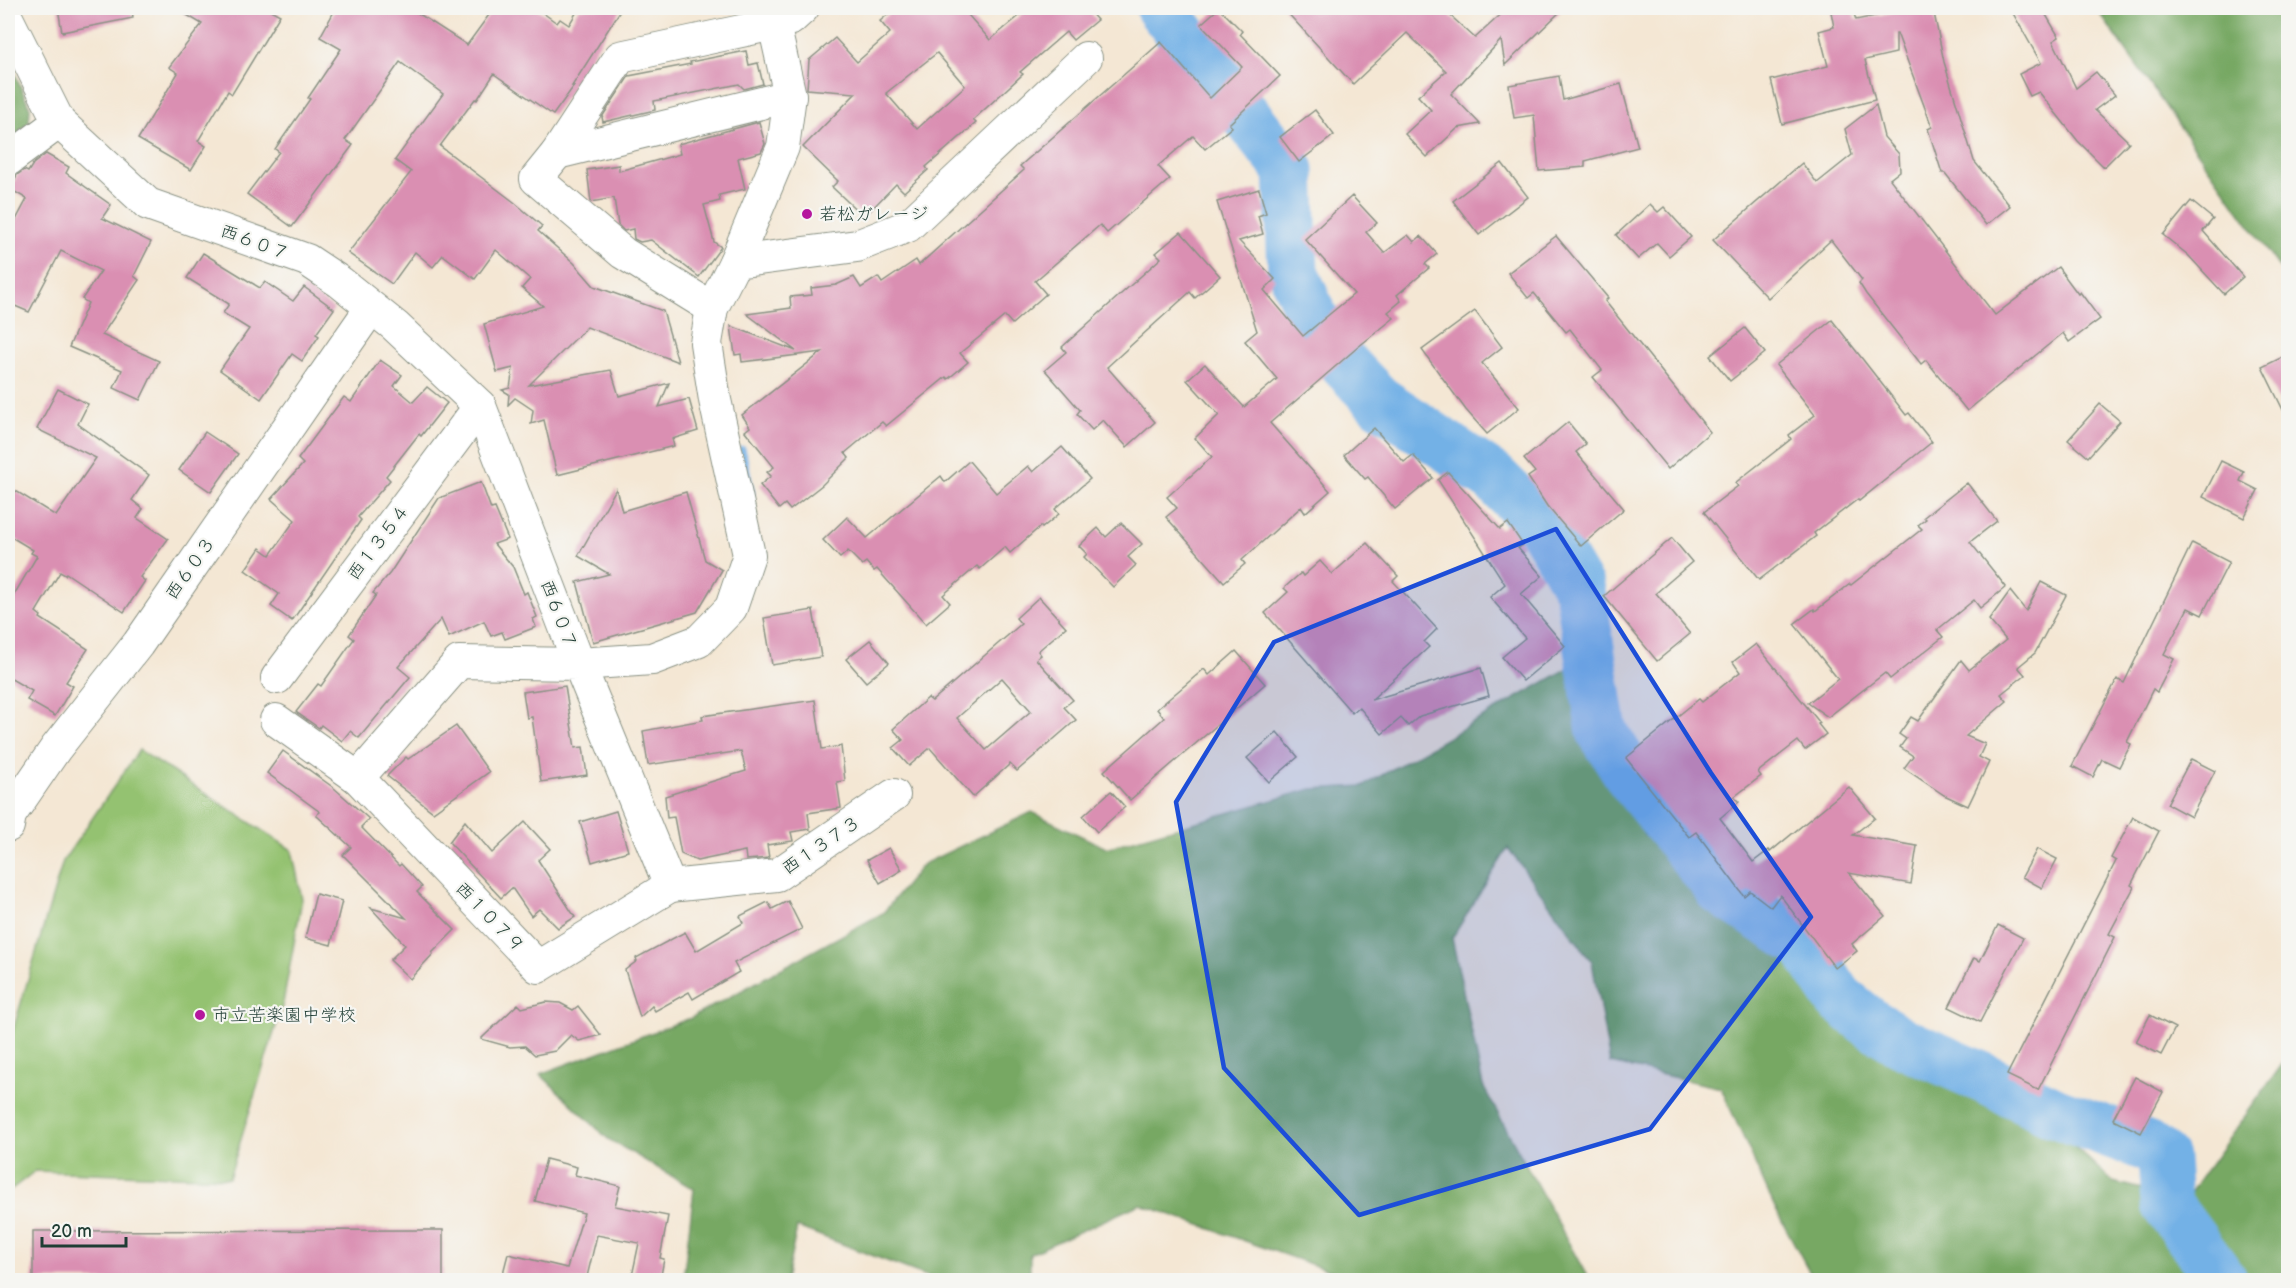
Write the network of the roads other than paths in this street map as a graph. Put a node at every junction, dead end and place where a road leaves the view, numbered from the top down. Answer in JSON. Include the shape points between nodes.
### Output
{"nodes":[{"id":1,"x":803,"y":8,"type":"edge"},
{"id":2,"x":768,"y":16,"type":"edge"},
{"id":3,"x":8,"y":20,"type":"edge"},
{"id":4,"x":1086,"y":58,"type":"dead end"},
{"id":5,"x":790,"y":96,"type":"junction"},
{"id":6,"x":59,"y":122,"type":"junction"},
{"id":7,"x":557,"y":153,"type":"junction"},
{"id":8,"x":8,"y":160,"type":"edge"},
{"id":9,"x":735,"y":262,"type":"junction"},
{"id":10,"x":371,"y":308,"type":"junction"},
{"id":11,"x":712,"y":308,"type":"junction"},
{"id":12,"x":480,"y":406,"type":"junction"},
{"id":13,"x":579,"y":664,"type":"junction"},
{"id":14,"x":277,"y":678,"type":"dead end"},
{"id":15,"x":276,"y":720,"type":"dead end"},
{"id":16,"x":358,"y":778,"type":"junction"},
{"id":17,"x":894,"y":795,"type":"dead end"},
{"id":18,"x":8,"y":826,"type":"edge"},
{"id":19,"x":670,"y":886,"type":"junction"}],
"edges":[{"from":1,"to":2,"type":"street","via":[[791,19]]},
{"from":2,"to":5,"type":"street","name":"西６０７"},
{"from":2,"to":7,"type":"street","via":[[620,57]]},
{"from":3,"to":6,"type":"street","name":"西６０７"},
{"from":4,"to":9,"type":"street","via":[[908,226],[857,246]]},
{"from":5,"to":7,"type":"street"},
{"from":5,"to":9,"type":"street","name":"西６０７","via":[[783,147]]},
{"from":6,"to":8,"type":"street"},
{"from":6,"to":10,"type":"street","name":"西６０７","via":[[148,204],[307,260]]},
{"from":7,"to":11,"type":"street","via":[[536,179],[623,253]]},
{"from":9,"to":11,"type":"street","name":"西６０７"},
{"from":10,"to":12,"type":"street","name":"西６０７"},
{"from":10,"to":18,"type":"street","name":"西６０３","via":[[138,644],[56,748],[10,816]]},
{"from":11,"to":13,"type":"street","name":"西６０７","via":[[706,343],[749,555],[731,608],[699,641],[652,659]]},
{"from":12,"to":13,"type":"street","name":"西６０７"},
{"from":12,"to":14,"type":"street","name":"西１３５４"},
{"from":13,"to":16,"type":"street","via":[[459,662]]},
{"from":13,"to":19,"type":"street"},
{"from":15,"to":16,"type":"street"},
{"from":16,"to":19,"type":"street","name":"西１０７９","via":[[538,967]]},
{"from":17,"to":19,"type":"street","name":"西１３７３","via":[[777,875]]}]}
